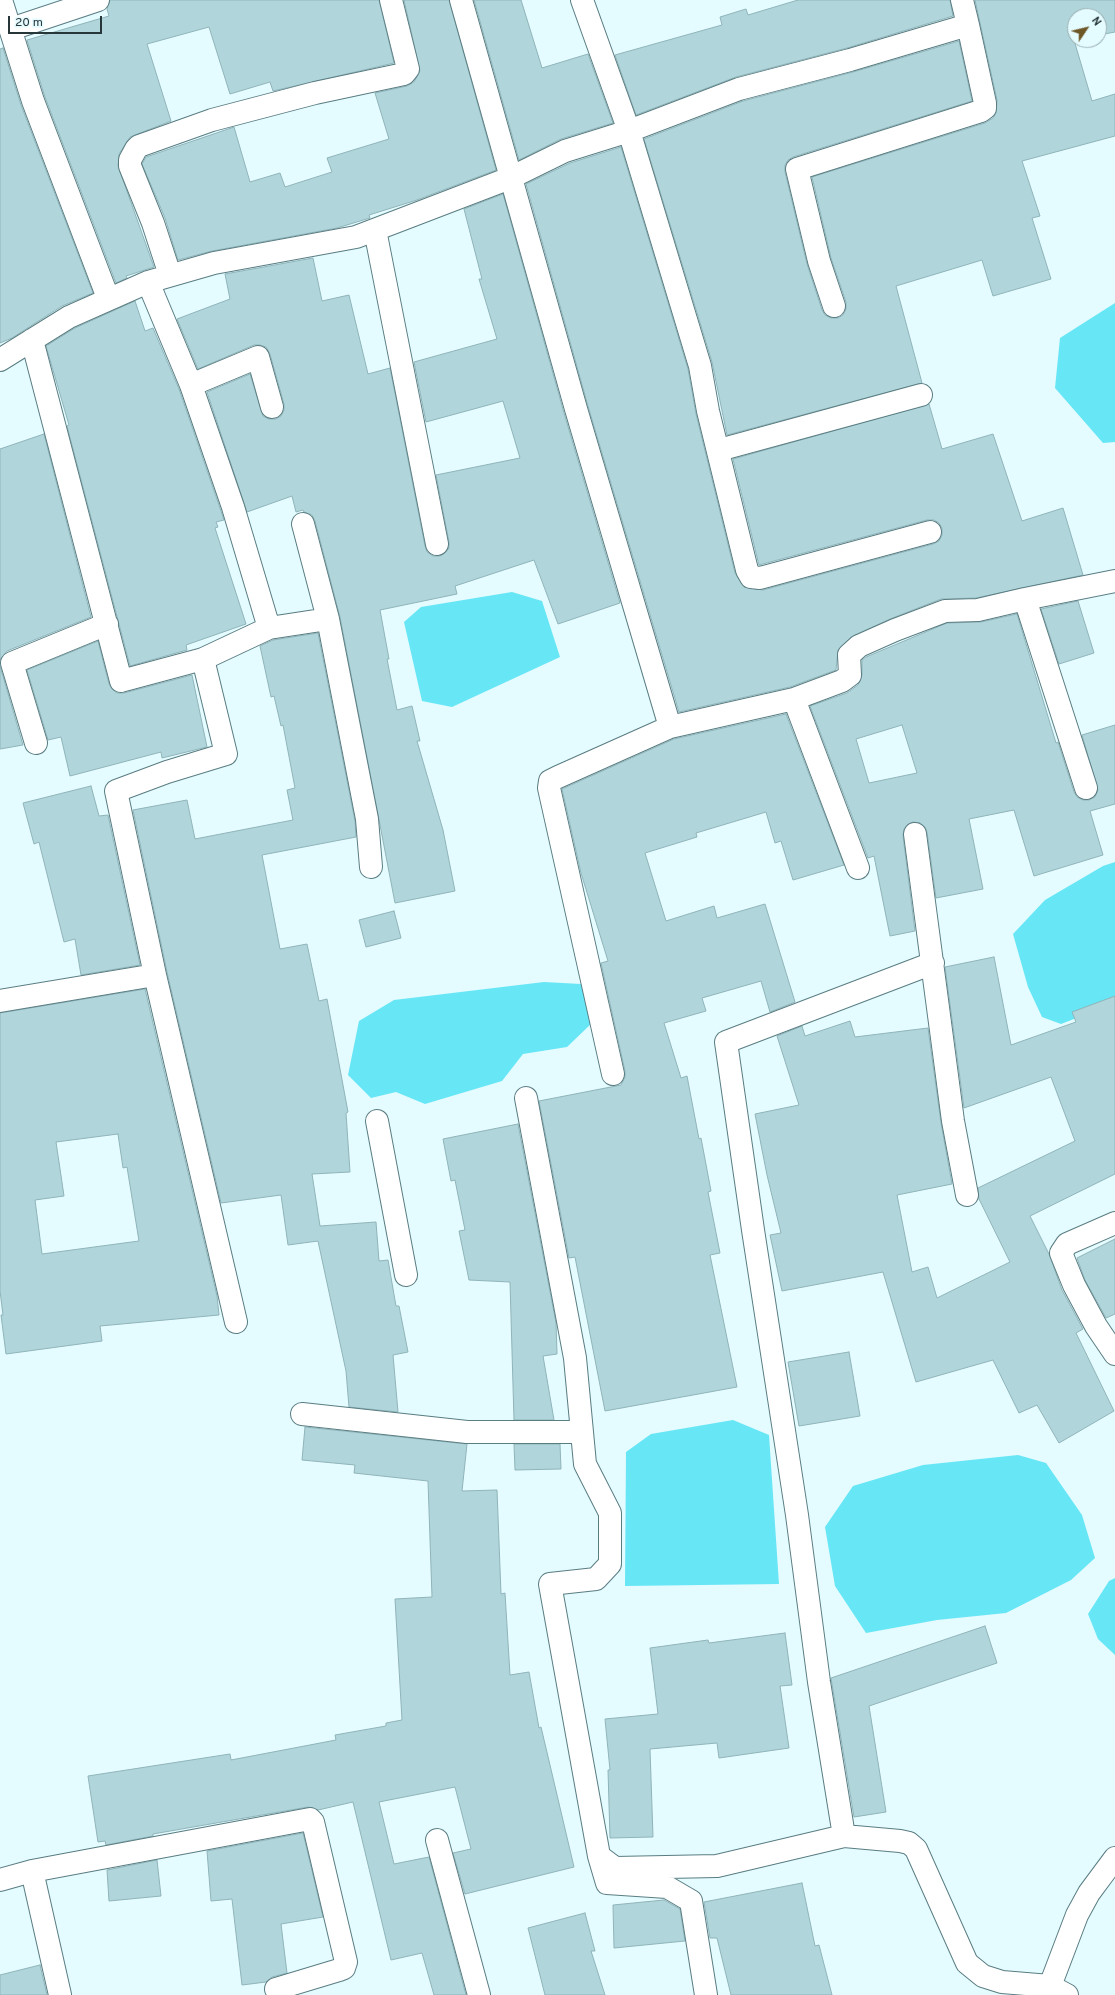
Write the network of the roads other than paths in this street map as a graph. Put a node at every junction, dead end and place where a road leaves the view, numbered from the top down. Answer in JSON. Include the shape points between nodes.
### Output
{"nodes":[{"id":1,"x":1,"y":0,"type":"edge"},
{"id":2,"x":98,"y":0,"type":"edge"},
{"id":3,"x":391,"y":0,"type":"edge"},
{"id":4,"x":461,"y":0,"type":"edge"},
{"id":5,"x":582,"y":0,"type":"edge"},
{"id":6,"x":962,"y":0,"type":"edge"},
{"id":7,"x":968,"y":25,"type":"junction"},
{"id":8,"x":11,"y":29,"type":"junction"},
{"id":9,"x":629,"y":131,"type":"junction"},
{"id":10,"x":510,"y":178,"type":"junction"},
{"id":11,"x":375,"y":230,"type":"junction"},
{"id":12,"x":170,"y":275,"type":"junction"},
{"id":13,"x":148,"y":282,"type":"junction"},
{"id":14,"x":108,"y":298,"type":"junction"},
{"id":15,"x":834,"y":306,"type":"dead end"},
{"id":16,"x":32,"y":340,"type":"junction"},
{"id":17,"x":0,"y":360,"type":"edge"},
{"id":18,"x":191,"y":385,"type":"junction"},
{"id":19,"x":921,"y":395,"type":"dead end"},
{"id":20,"x":272,"y":407,"type":"dead end"},
{"id":21,"x":719,"y":450,"type":"junction"},
{"id":22,"x":303,"y":524,"type":"dead end"},
{"id":23,"x":930,"y":532,"type":"dead end"},
{"id":24,"x":437,"y":544,"type":"dead end"},
{"id":25,"x":1115,"y":581,"type":"edge"},
{"id":26,"x":1025,"y":599,"type":"junction"},
{"id":27,"x":328,"y":619,"type":"junction"},
{"id":28,"x":107,"y":624,"type":"junction"},
{"id":29,"x":269,"y":628,"type":"junction"},
{"id":30,"x":203,"y":659,"type":"junction"},
{"id":31,"x":794,"y":699,"type":"junction"},
{"id":32,"x":670,"y":727,"type":"junction"},
{"id":33,"x":36,"y":743,"type":"dead end"},
{"id":34,"x":1086,"y":788,"type":"dead end"},
{"id":35,"x":915,"y":834,"type":"dead end"},
{"id":36,"x":371,"y":867,"type":"dead end"},
{"id":37,"x":858,"y":868,"type":"dead end"},
{"id":38,"x":933,"y":963,"type":"junction"},
{"id":39,"x":155,"y":975,"type":"junction"},
{"id":40,"x":0,"y":1001,"type":"edge"},
{"id":41,"x":613,"y":1074,"type":"dead end"},
{"id":42,"x":526,"y":1098,"type":"dead end"},
{"id":43,"x":377,"y":1121,"type":"dead end"},
{"id":44,"x":967,"y":1195,"type":"dead end"},
{"id":45,"x":1115,"y":1223,"type":"edge"},
{"id":46,"x":406,"y":1275,"type":"dead end"},
{"id":47,"x":236,"y":1322,"type":"dead end"},
{"id":48,"x":1115,"y":1354,"type":"edge"},
{"id":49,"x":302,"y":1414,"type":"dead end"},
{"id":50,"x":582,"y":1432,"type":"junction"},
{"id":51,"x":844,"y":1836,"type":"junction"},
{"id":52,"x":437,"y":1840,"type":"dead end"},
{"id":53,"x":599,"y":1856,"type":"junction"},
{"id":54,"x":1115,"y":1858,"type":"edge"},
{"id":55,"x":32,"y":1871,"type":"junction"},
{"id":56,"x":0,"y":1880,"type":"edge"},
{"id":57,"x":276,"y":1989,"type":"dead end"},
{"id":58,"x":1059,"y":1991,"type":"edge"},
{"id":59,"x":60,"y":1995,"type":"edge"},
{"id":60,"x":479,"y":1995,"type":"edge"},
{"id":61,"x":706,"y":1995,"type":"edge"}],
"edges":[{"from":1,"to":8,"type":"street"},
{"from":2,"to":8,"type":"street"},
{"from":3,"to":12,"type":"street","via":[[408,69],[404,74],[315,93],[212,120],[136,149],[130,166]]},
{"from":4,"to":10,"type":"street"},
{"from":5,"to":9,"type":"street"},
{"from":6,"to":7,"type":"street"},
{"from":7,"to":9,"type":"street","via":[[739,89]]},
{"from":7,"to":15,"type":"street","via":[[985,108],[797,169],[819,261]]},
{"from":8,"to":14,"type":"street","via":[[33,100]]},
{"from":9,"to":10,"type":"street","via":[[565,151]]},
{"from":9,"to":21,"type":"street","via":[[700,366],[708,411]]},
{"from":10,"to":11,"type":"street"},
{"from":10,"to":32,"type":"street"},
{"from":11,"to":12,"type":"street","via":[[356,237],[214,263]]},
{"from":11,"to":24,"type":"street"},
{"from":12,"to":13,"type":"street"},
{"from":13,"to":14,"type":"street"},
{"from":13,"to":18,"type":"street"},
{"from":14,"to":16,"type":"street","via":[[69,317]]},
{"from":16,"to":17,"type":"street"},
{"from":16,"to":28,"type":"street"},
{"from":18,"to":20,"type":"street","via":[[258,357]]},
{"from":18,"to":29,"type":"street","via":[[233,506]]},
{"from":19,"to":21,"type":"street"},
{"from":21,"to":23,"type":"street","via":[[747,570],[751,577],[767,576]]},
{"from":22,"to":27,"type":"street"},
{"from":25,"to":26,"type":"street"},
{"from":26,"to":31,"type":"street","via":[[978,610],[945,611],[895,630],[853,650],[849,655],[850,675],[847,678]]},
{"from":26,"to":34,"type":"street"},
{"from":27,"to":29,"type":"street"},
{"from":27,"to":36,"type":"street","via":[[367,819]]},
{"from":28,"to":30,"type":"street","via":[[121,681]]},
{"from":28,"to":33,"type":"street","via":[[12,663]]},
{"from":29,"to":30,"type":"street"},
{"from":30,"to":39,"type":"street","via":[[226,754],[116,791]]},
{"from":31,"to":32,"type":"street"},
{"from":31,"to":37,"type":"street"},
{"from":32,"to":41,"type":"street","via":[[550,781],[549,788]]},
{"from":35,"to":38,"type":"street"},
{"from":38,"to":44,"type":"street","via":[[953,1121]]},
{"from":38,"to":51,"type":"street","via":[[726,1042],[797,1514],[819,1682]]},
{"from":39,"to":40,"type":"street"},
{"from":39,"to":47,"type":"street"},
{"from":42,"to":50,"type":"street","via":[[575,1358]]},
{"from":43,"to":46,"type":"street"},
{"from":45,"to":48,"type":"street","via":[[1067,1244],[1061,1253],[1074,1285],[1096,1326]]},
{"from":49,"to":50,"type":"street","via":[[467,1432]]},
{"from":50,"to":53,"type":"street","via":[[584,1464],[610,1513],[610,1564],[596,1579],[550,1584]]},
{"from":51,"to":53,"type":"street","via":[[717,1866],[615,1868]]},
{"from":51,"to":58,"type":"street","via":[[908,1843],[916,1849],[967,1963],[983,1976],[1002,1982]]},
{"from":52,"to":60,"type":"street"},
{"from":53,"to":61,"type":"street","via":[[607,1883],[667,1887],[691,1901]]},
{"from":54,"to":58,"type":"street","via":[[1088,1893],[1076,1915]]},
{"from":55,"to":56,"type":"street"},
{"from":55,"to":57,"type":"street","via":[[310,1820],[313,1822],[346,1962],[344,1968],[339,1970]]},
{"from":55,"to":59,"type":"street"}]}
